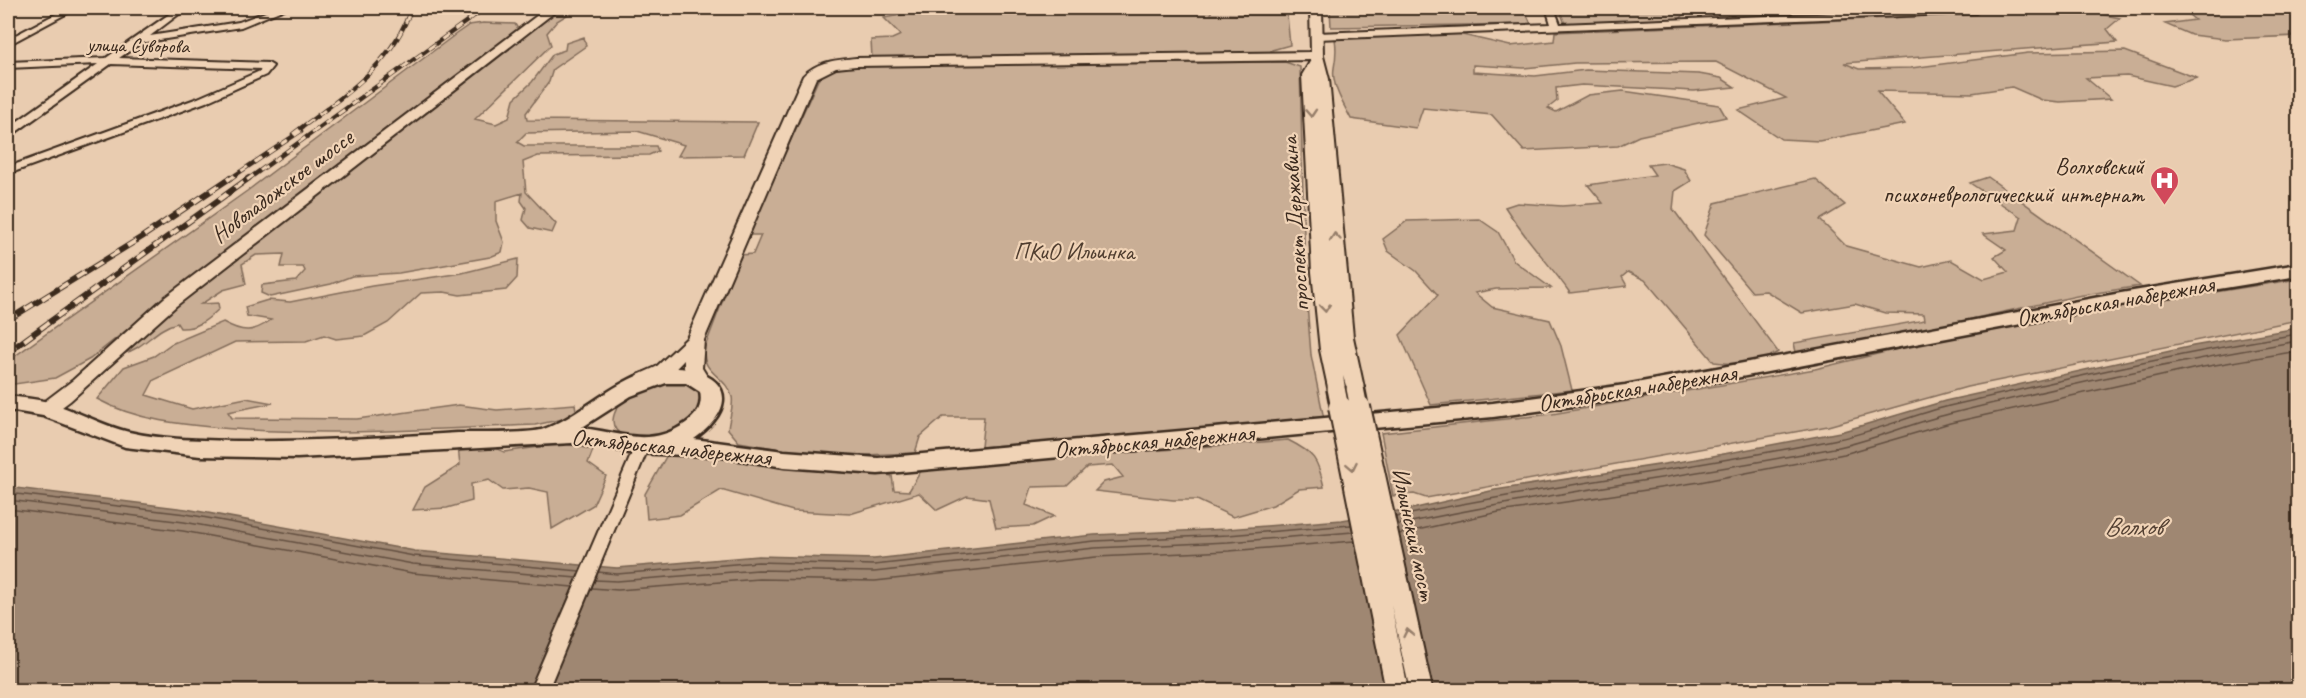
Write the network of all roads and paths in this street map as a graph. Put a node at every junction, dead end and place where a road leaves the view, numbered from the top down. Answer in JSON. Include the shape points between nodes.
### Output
{"nodes":[{"id":1,"x":73,"y":8,"type":"edge"},
{"id":2,"x":183,"y":8,"type":"edge"},
{"id":3,"x":283,"y":8,"type":"edge"},
{"id":4,"x":554,"y":8,"type":"edge"},
{"id":5,"x":1316,"y":8,"type":"edge"},
{"id":6,"x":1550,"y":8,"type":"edge"},
{"id":7,"x":1789,"y":8,"type":"edge"},
{"id":8,"x":1976,"y":10,"type":"dead end"},
{"id":9,"x":1797,"y":18,"type":"junction"},
{"id":10,"x":1557,"y":27,"type":"junction"},
{"id":11,"x":1317,"y":36,"type":"junction"},
{"id":12,"x":139,"y":40,"type":"junction"},
{"id":13,"x":8,"y":42,"type":"edge"},
{"id":14,"x":1317,"y":56,"type":"junction"},
{"id":15,"x":109,"y":61,"type":"junction"},
{"id":16,"x":8,"y":65,"type":"edge"},
{"id":17,"x":8,"y":133,"type":"edge"},
{"id":18,"x":8,"y":171,"type":"edge"},
{"id":19,"x":2298,"y":270,"type":"edge"},
{"id":20,"x":695,"y":340,"type":"junction"},
{"id":21,"x":701,"y":381,"type":"junction"},
{"id":22,"x":629,"y":387,"type":"junction"},
{"id":23,"x":1346,"y":388,"type":"junction"},
{"id":24,"x":610,"y":402,"type":"junction"},
{"id":25,"x":8,"y":403,"type":"edge"},
{"id":26,"x":47,"y":409,"type":"junction"},
{"id":27,"x":705,"y":421,"type":"junction"},
{"id":28,"x":547,"y":434,"type":"junction"},
{"id":29,"x":617,"y":441,"type":"junction"},
{"id":30,"x":650,"y":445,"type":"junction"},
{"id":31,"x":740,"y":450,"type":"junction"},
{"id":32,"x":538,"y":690,"type":"edge"},
{"id":33,"x":1397,"y":690,"type":"edge"},
{"id":34,"x":1421,"y":690,"type":"edge"}],
"edges":[{"from":1,"to":13,"type":"street"},
{"from":2,"to":12,"type":"street"},
{"from":3,"to":12,"type":"street","via":[[241,24]]},
{"from":4,"to":26,"type":"main road","name":"Новоладожское шоссе","via":[[170,302],[76,389]]},
{"from":5,"to":11,"type":"main road","name":"проспект Державина"},
{"from":6,"to":10,"type":"street"},
{"from":7,"to":9,"type":"street"},
{"from":8,"to":9,"type":"street"},
{"from":9,"to":10,"type":"street"},
{"from":10,"to":11,"type":"street"},
{"from":11,"to":14,"type":"main road","name":"проспект Державина"},
{"from":12,"to":15,"type":"street"},
{"from":14,"to":20,"type":"main road","via":[[856,63],[819,69],[810,76]]},
{"from":14,"to":23,"type":"main road","name":"проспект Державина"},
{"from":15,"to":16,"type":"street","name":"улица Суворова"},
{"from":15,"to":17,"type":"street"},
{"from":15,"to":18,"type":"street","name":"улица Суворова","via":[[268,66],[263,73],[202,100]]},
{"from":19,"to":31,"type":"main road","name":"Октябрьская набережная","via":[[2121,299],[1625,392],[1493,410],[878,466],[784,459]]},
{"from":20,"to":21,"type":"main road","via":[[693,368]]},
{"from":20,"to":22,"type":"main road","via":[[663,371]]},
{"from":21,"to":22,"type":"main road","via":[[667,376]]},
{"from":21,"to":27,"type":"main road","via":[[714,398],[713,410]]},
{"from":22,"to":24,"type":"main road"},
{"from":23,"to":33,"type":"main road","name":"Ильинский мост","one_way":true,"bridge":true},
{"from":34,"to":23,"type":"main road","name":"Ильинский мост","one_way":true,"bridge":true},
{"from":24,"to":28,"type":"main road","via":[[584,419]]},
{"from":24,"to":29,"type":"main road","via":[[602,417],[605,431]]},
{"from":25,"to":26,"type":"main road","name":"Октябрьская набережная"},
{"from":26,"to":28,"type":"main road","name":"Октябрьская набережная","via":[[125,439],[200,448],[297,450]]},
{"from":27,"to":30,"type":"main road","via":[[676,440]]},
{"from":27,"to":31,"type":"main road","via":[[717,442]]},
{"from":28,"to":29,"type":"main road","name":"Октябрьская набережная"},
{"from":29,"to":30,"type":"main road","name":"Октябрьская набережная"},
{"from":30,"to":31,"type":"main road","name":"Октябрьская набережная"},
{"from":30,"to":32,"type":"street"}]}
